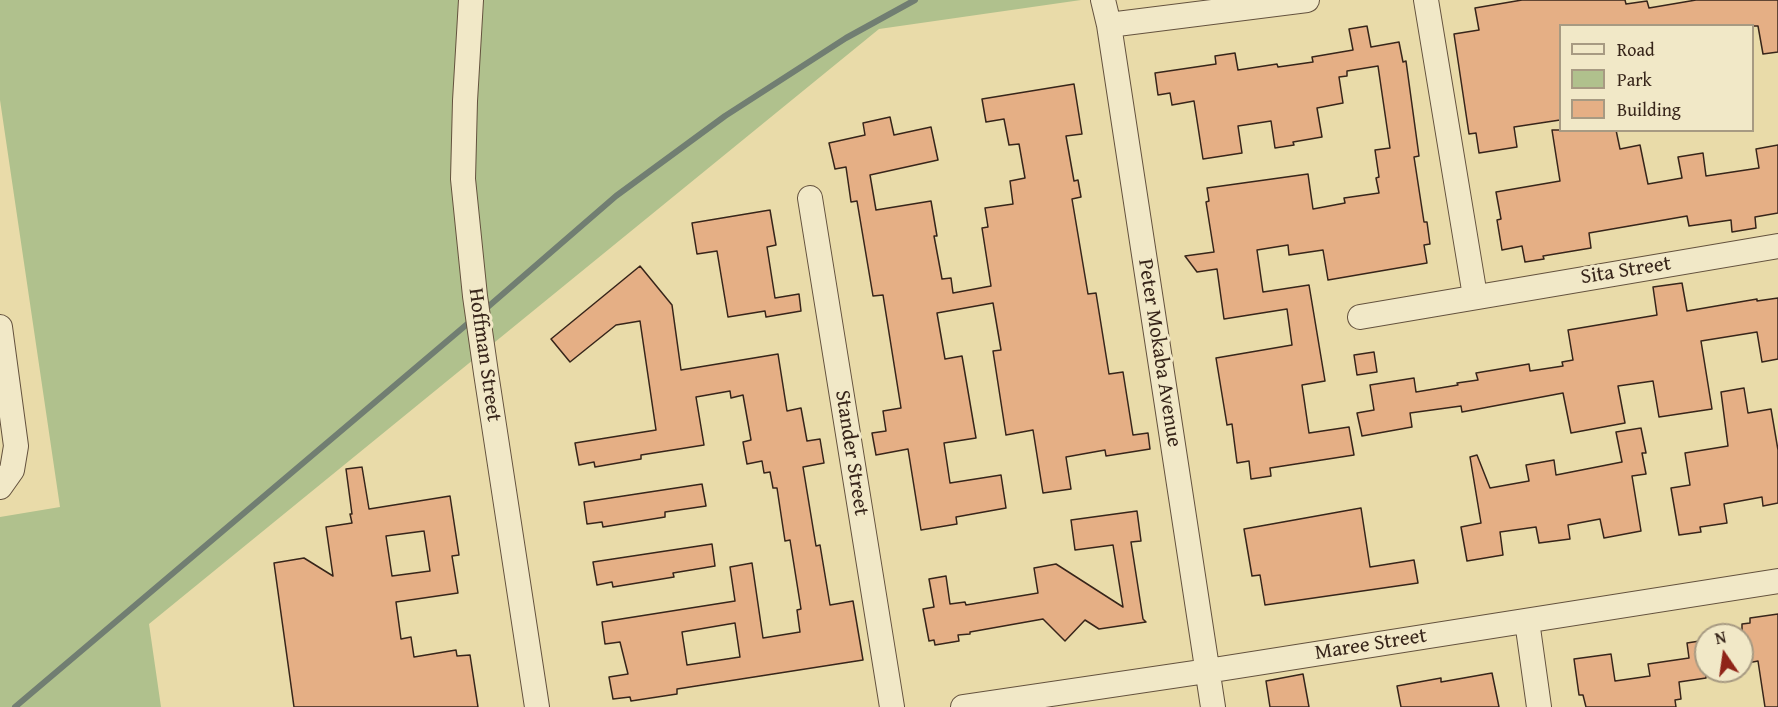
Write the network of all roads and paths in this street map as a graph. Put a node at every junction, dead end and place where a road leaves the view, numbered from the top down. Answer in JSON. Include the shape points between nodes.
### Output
{"nodes":[{"id":1,"x":471,"y":0,"type":"edge"},
{"id":2,"x":1102,"y":0,"type":"edge"},
{"id":3,"x":1307,"y":0,"type":"edge"},
{"id":4,"x":1426,"y":0,"type":"edge"},
{"id":5,"x":1108,"y":25,"type":"junction"},
{"id":6,"x":810,"y":198,"type":"dead end"},
{"id":7,"x":1778,"y":246,"type":"edge"},
{"id":8,"x":1475,"y":296,"type":"junction"},
{"id":9,"x":1360,"y":316,"type":"dead end"},
{"id":10,"x":0,"y":327,"type":"edge"},
{"id":11,"x":1,"y":486,"type":"edge"},
{"id":12,"x":1778,"y":581,"type":"edge"},
{"id":13,"x":1527,"y":621,"type":"junction"},
{"id":14,"x":1207,"y":671,"type":"junction"},
{"id":15,"x":537,"y":707,"type":"edge"},
{"id":16,"x":892,"y":707,"type":"edge"},
{"id":17,"x":963,"y":707,"type":"edge"},
{"id":18,"x":1213,"y":707,"type":"edge"},
{"id":19,"x":1539,"y":707,"type":"edge"}],
"edges":[{"from":1,"to":15,"type":"street","name":"Hoffman Street","via":[[463,179],[475,296]]},
{"from":2,"to":5,"type":"street","name":"Peter Mokaba Avenue"},
{"from":3,"to":5,"type":"street"},
{"from":4,"to":8,"type":"street"},
{"from":5,"to":14,"type":"street","name":"Peter Mokaba Avenue"},
{"from":6,"to":16,"type":"street","name":"Stander Street"},
{"from":7,"to":8,"type":"street","name":"Sita Street"},
{"from":8,"to":9,"type":"street","name":"Sita Street"},
{"from":10,"to":11,"type":"street","via":[[16,446],[12,471]]},
{"from":12,"to":13,"type":"street","name":"Maree Street"},
{"from":13,"to":14,"type":"street","name":"Maree Street"},
{"from":13,"to":19,"type":"street"},
{"from":14,"to":17,"type":"street","name":"Maree Street"},
{"from":14,"to":18,"type":"street","name":"Peter Mokaba Avenue"}]}
